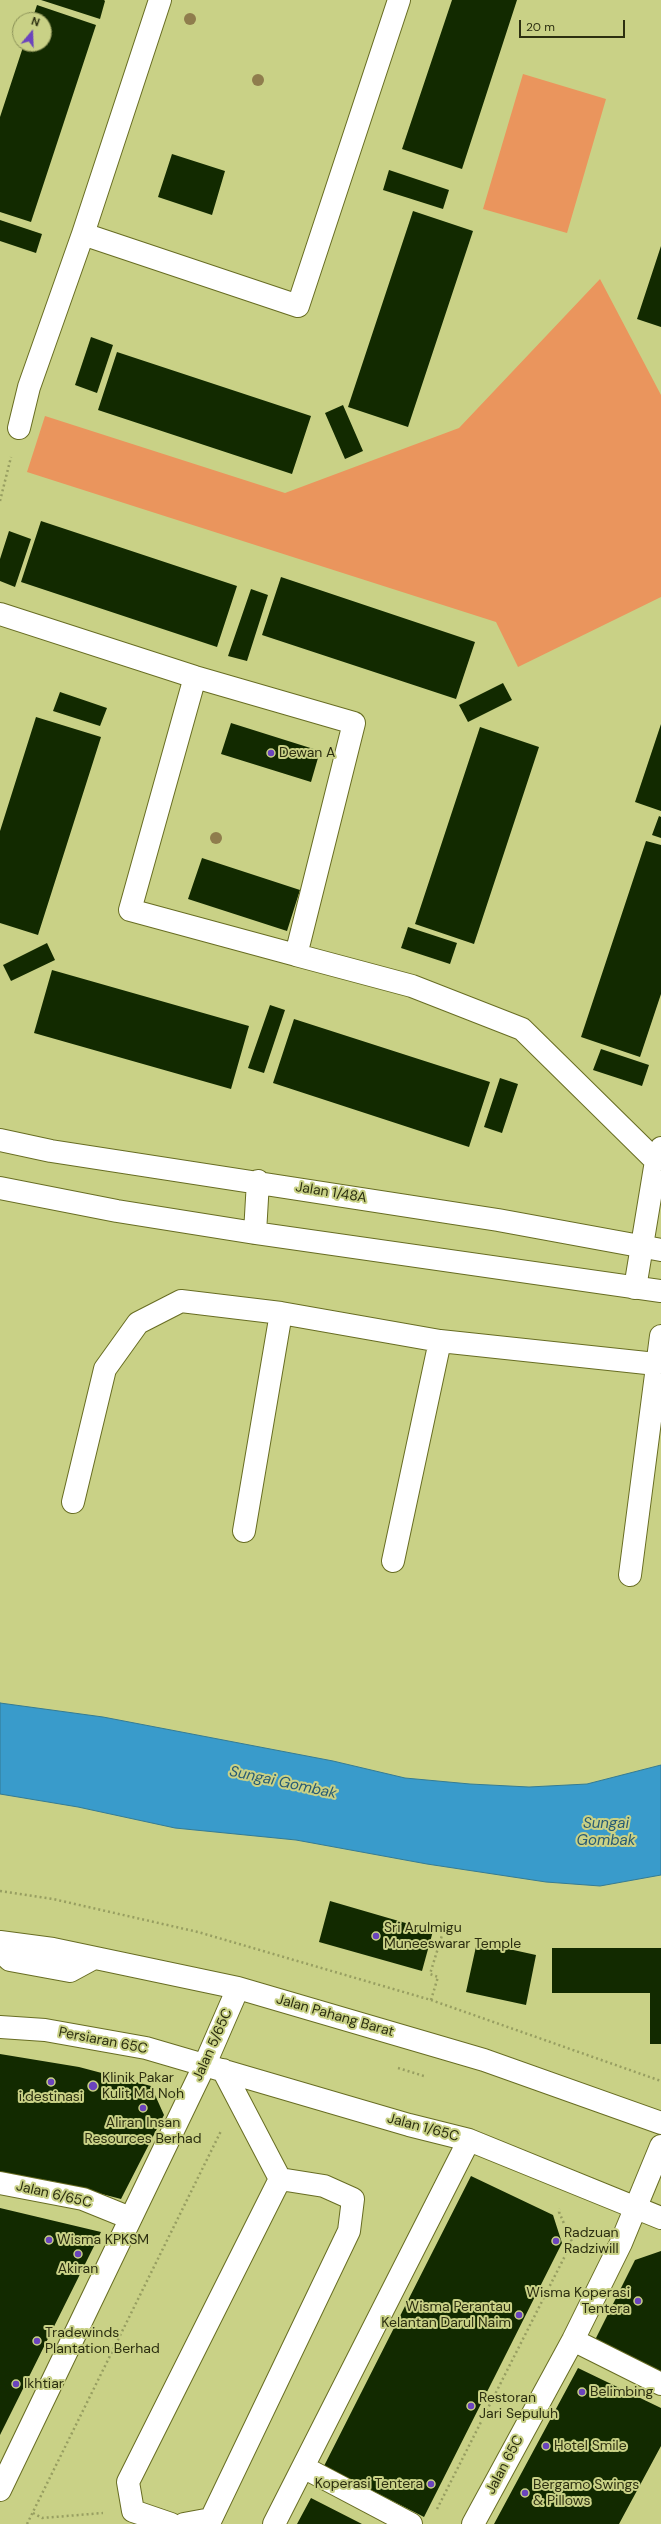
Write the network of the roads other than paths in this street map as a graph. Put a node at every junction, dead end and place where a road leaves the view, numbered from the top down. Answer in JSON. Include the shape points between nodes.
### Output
{"nodes":[{"id":1,"x":160,"y":0,"type":"edge"},
{"id":2,"x":399,"y":0,"type":"edge"},
{"id":3,"x":83,"y":234,"type":"junction"},
{"id":4,"x":19,"y":428,"type":"road end"},
{"id":5,"x":0,"y":614,"type":"edge"},
{"id":6,"x":195,"y":677,"type":"junction"},
{"id":7,"x":296,"y":955,"type":"junction"},
{"id":8,"x":0,"y":1140,"type":"edge"},
{"id":9,"x":659,"y":1154,"type":"edge"},
{"id":10,"x":258,"y":1181,"type":"junction"},
{"id":11,"x":0,"y":1188,"type":"edge"},
{"id":12,"x":255,"y":1234,"type":"junction"},
{"id":13,"x":651,"y":1248,"type":"edge"},
{"id":14,"x":635,"y":1288,"type":"junction"},
{"id":15,"x":661,"y":1291,"type":"edge"},
{"id":16,"x":281,"y":1313,"type":"junction"},
{"id":17,"x":661,"y":1336,"type":"edge"},
{"id":18,"x":440,"y":1341,"type":"junction"},
{"id":19,"x":656,"y":1364,"type":"junction"},
{"id":20,"x":73,"y":1502,"type":"dead end"},
{"id":21,"x":244,"y":1531,"type":"dead end"},
{"id":22,"x":393,"y":1561,"type":"dead end"},
{"id":23,"x":630,"y":1575,"type":"dead end"},
{"id":24,"x":0,"y":1942,"type":"edge"},
{"id":25,"x":0,"y":1951,"type":"edge"},
{"id":26,"x":94,"y":1958,"type":"junction"},
{"id":27,"x":238,"y":1988,"type":"junction"},
{"id":28,"x":0,"y":2027,"type":"edge"},
{"id":29,"x":214,"y":2067,"type":"junction"},
{"id":30,"x":661,"y":2123,"type":"edge"},
{"id":31,"x":469,"y":2140,"type":"junction"},
{"id":32,"x":661,"y":2146,"type":"edge"},
{"id":33,"x":280,"y":2179,"type":"junction"},
{"id":34,"x":0,"y":2183,"type":"edge"},
{"id":35,"x":635,"y":2206,"type":"junction"},
{"id":36,"x":130,"y":2218,"type":"junction"},
{"id":37,"x":661,"y":2218,"type":"edge"},
{"id":38,"x":573,"y":2340,"type":"junction"},
{"id":39,"x":661,"y":2384,"type":"edge"},
{"id":40,"x":303,"y":2467,"type":"junction"},
{"id":41,"x":0,"y":2490,"type":"edge"},
{"id":42,"x":171,"y":2524,"type":"edge"},
{"id":43,"x":184,"y":2524,"type":"edge"},
{"id":44,"x":274,"y":2524,"type":"edge"},
{"id":45,"x":411,"y":2524,"type":"edge"},
{"id":46,"x":473,"y":2524,"type":"edge"}],
"edges":[{"from":1,"to":3,"type":"street"},
{"from":2,"to":3,"type":"street","via":[[298,306]]},
{"from":3,"to":4,"type":"street","via":[[29,387]]},
{"from":5,"to":6,"type":"street"},
{"from":6,"to":7,"type":"street","via":[[354,723]]},
{"from":6,"to":7,"type":"street","via":[[130,910]]},
{"from":7,"to":9,"type":"street","via":[[412,986],[522,1029]]},
{"from":8,"to":10,"type":"street","name":"Jalan 1/48A","via":[[51,1151]]},
{"from":9,"to":13,"type":"street"},
{"from":10,"to":12,"type":"street"},
{"from":10,"to":13,"type":"street","name":"Jalan 1/48A"},
{"from":11,"to":12,"type":"street"},
{"from":12,"to":14,"type":"street"},
{"from":13,"to":14,"type":"street"},
{"from":14,"to":15,"type":"street"},
{"from":16,"to":18,"type":"street"},
{"from":16,"to":20,"type":"street","via":[[181,1301],[138,1323],[105,1368]]},
{"from":16,"to":21,"type":"street"},
{"from":17,"to":19,"type":"street"},
{"from":18,"to":19,"type":"street"},
{"from":18,"to":22,"type":"street"},
{"from":19,"to":23,"type":"street"},
{"from":24,"to":26,"type":"street","name":"Jalan Pahang Barat"},
{"from":25,"to":26,"type":"street","via":[[10,1960],[70,1971]]},
{"from":26,"to":27,"type":"street","name":"Jalan Pahang Barat"},
{"from":27,"to":29,"type":"street","name":"Jalan 5/65C"},
{"from":27,"to":30,"type":"street","name":"Jalan Pahang Barat","via":[[484,2060]]},
{"from":28,"to":29,"type":"street","name":"Persiaran 65C","via":[[45,2030],[98,2039],[146,2048]]},
{"from":29,"to":31,"type":"street","name":"Jalan 1/65C","via":[[402,2123]]},
{"from":29,"to":33,"type":"street","via":[[243,2108]]},
{"from":29,"to":36,"type":"street","name":"Jalan 5/65C"},
{"from":31,"to":35,"type":"street","name":"Jalan 1/65C"},
{"from":31,"to":40,"type":"street"},
{"from":32,"to":35,"type":"street","name":"Jalan 65C"},
{"from":33,"to":42,"type":"street","via":[[128,2482],[133,2511]]},
{"from":33,"to":43,"type":"street","via":[[324,2186],[353,2200],[349,2232],[211,2519]]},
{"from":34,"to":36,"type":"street","name":"Jalan 6/65C","via":[[82,2199]]},
{"from":35,"to":37,"type":"street","name":"Jalan 1/65C"},
{"from":35,"to":38,"type":"street","name":"Jalan 65C","via":[[621,2243]]},
{"from":36,"to":41,"type":"street","name":"Jalan 5/65C"},
{"from":38,"to":39,"type":"street"},
{"from":38,"to":46,"type":"street","name":"Jalan 65C"},
{"from":40,"to":44,"type":"street"},
{"from":40,"to":45,"type":"street"}]}
